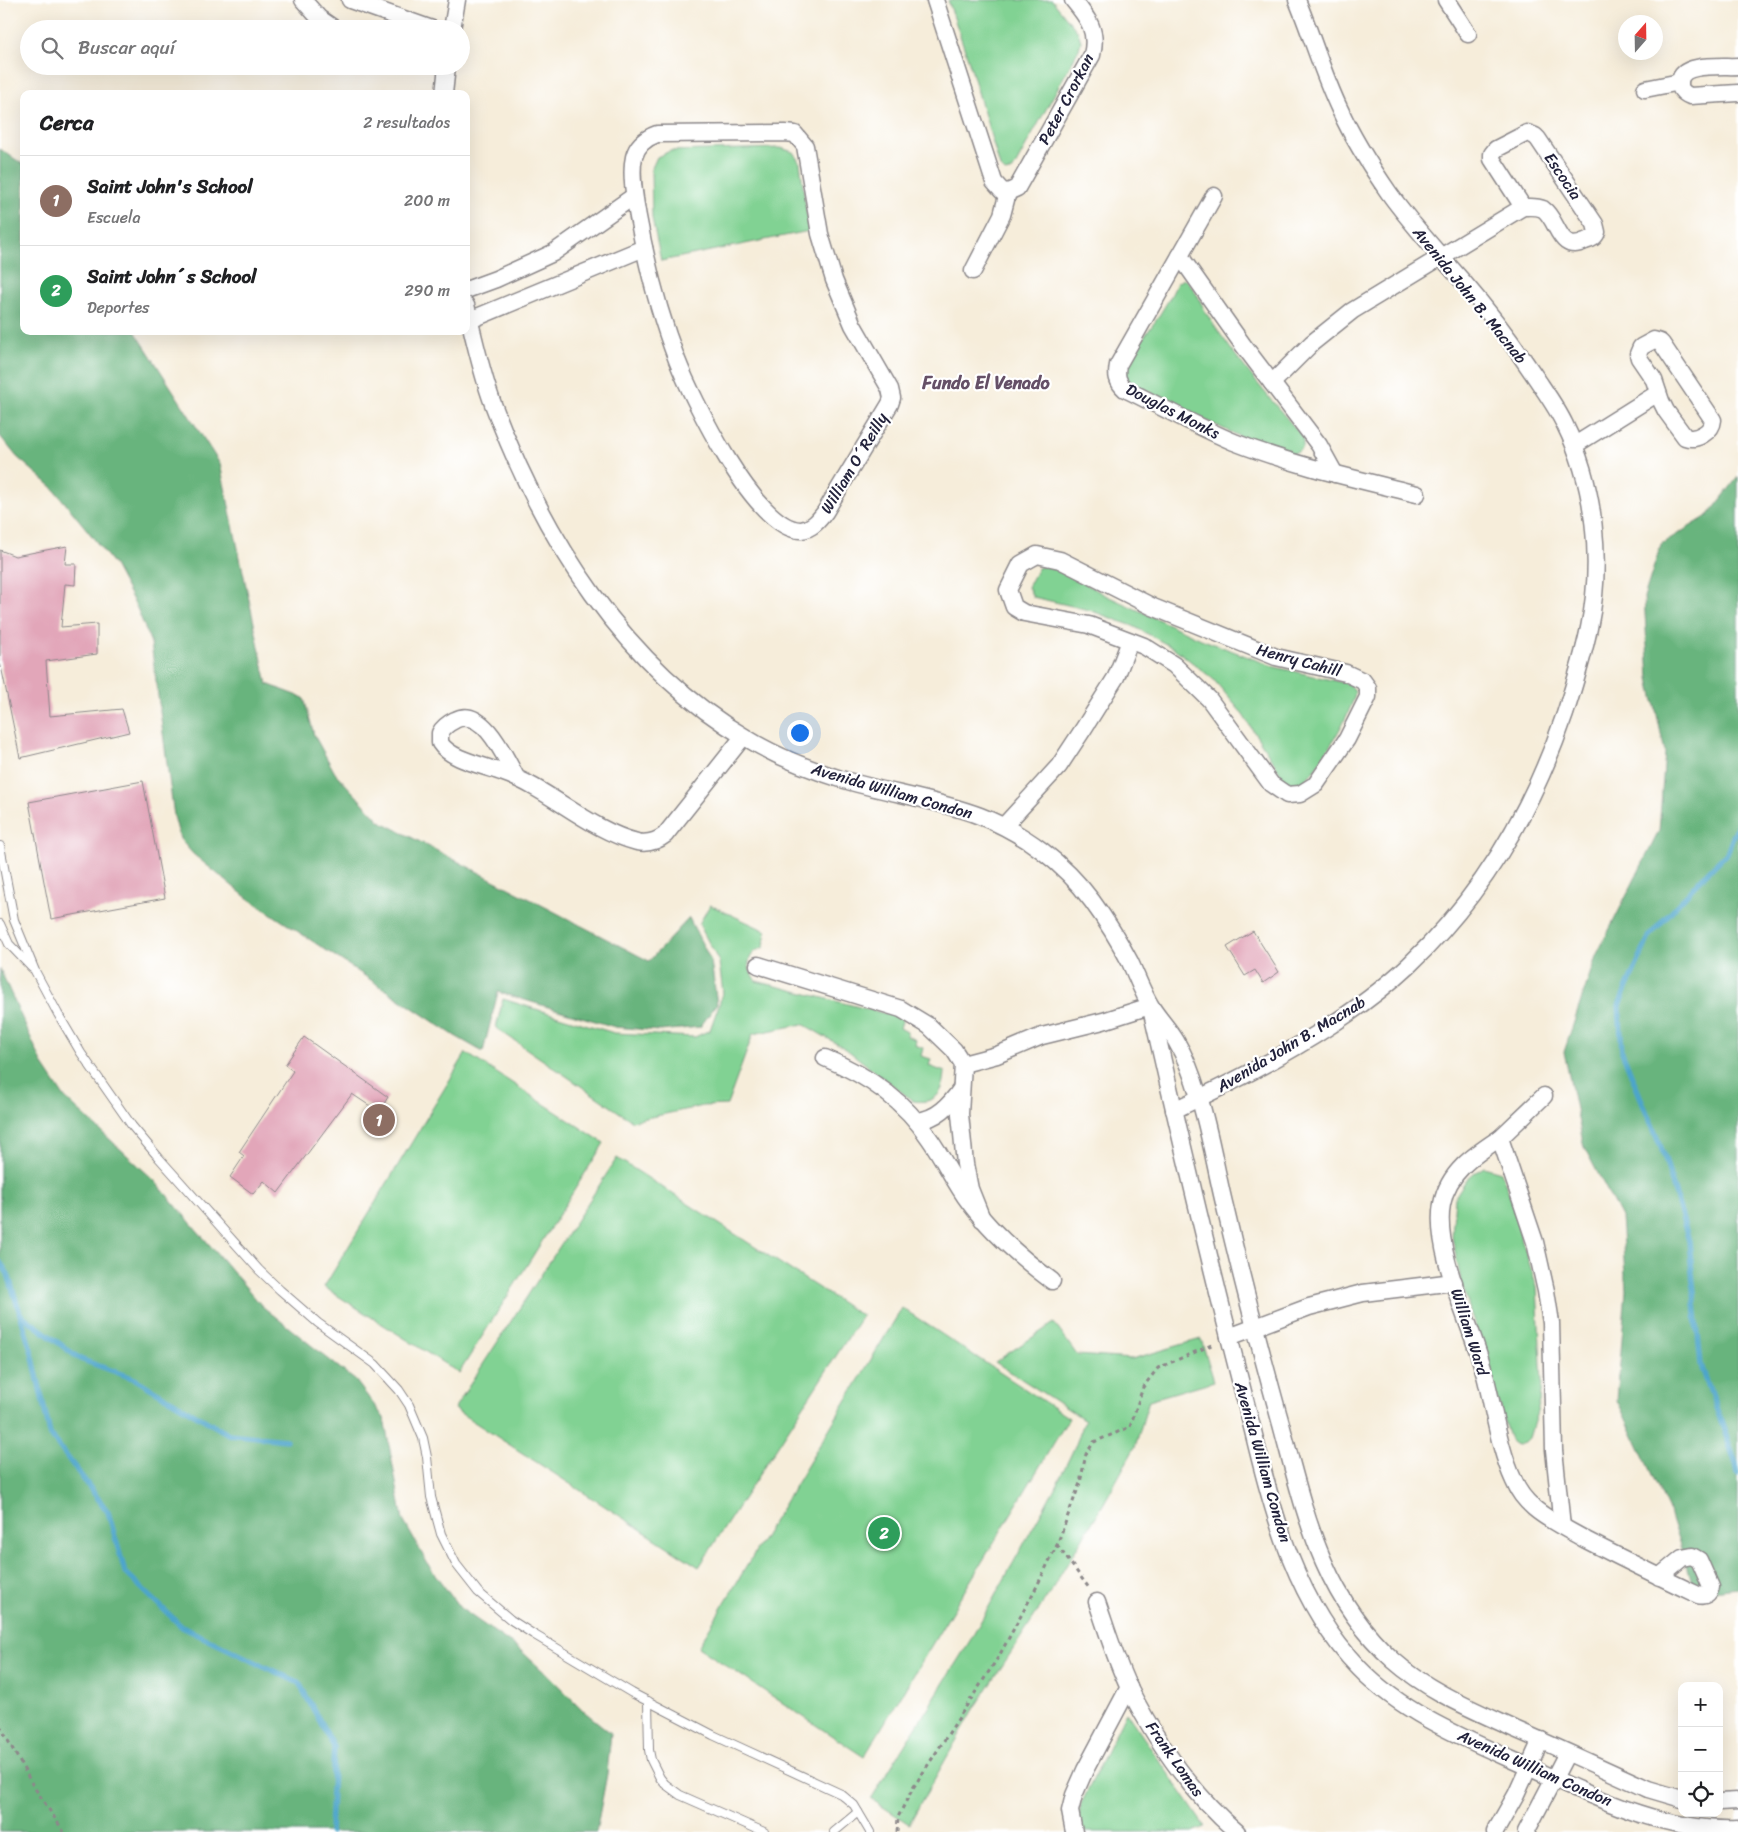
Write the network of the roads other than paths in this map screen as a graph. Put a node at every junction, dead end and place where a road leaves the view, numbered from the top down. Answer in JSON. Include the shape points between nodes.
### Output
{"nodes":[{"id":1,"x":303,"y":0,"type":"edge"},
{"id":2,"x":350,"y":0,"type":"edge"},
{"id":3,"x":457,"y":0,"type":"edge"},
{"id":4,"x":935,"y":0,"type":"edge"},
{"id":5,"x":1074,"y":0,"type":"edge"},
{"id":6,"x":1297,"y":0,"type":"edge"},
{"id":7,"x":1446,"y":0,"type":"edge"},
{"id":8,"x":322,"y":20,"type":"edge"},
{"id":9,"x":407,"y":20,"type":"edge"},
{"id":10,"x":454,"y":20,"type":"edge"},
{"id":11,"x":1468,"y":34,"type":"dead end"},
{"id":12,"x":1738,"y":66,"type":"edge"},
{"id":13,"x":445,"y":75,"type":"edge"},
{"id":14,"x":1680,"y":82,"type":"junction"},
{"id":15,"x":1645,"y":89,"type":"dead end"},
{"id":16,"x":444,"y":90,"type":"edge"},
{"id":17,"x":1738,"y":94,"type":"edge"},
{"id":18,"x":1008,"y":192,"type":"junction"},
{"id":19,"x":634,"y":196,"type":"junction"},
{"id":20,"x":1214,"y":196,"type":"dead end"},
{"id":21,"x":1523,"y":207,"type":"junction"},
{"id":22,"x":644,"y":248,"type":"junction"},
{"id":23,"x":1180,"y":256,"type":"junction"},
{"id":24,"x":1441,"y":257,"type":"junction"},
{"id":25,"x":973,"y":271,"type":"dead end"},
{"id":26,"x":470,"y":289,"type":"edge"},
{"id":27,"x":470,"y":312,"type":"edge"},
{"id":28,"x":470,"y":320,"type":"edge"},
{"id":29,"x":1272,"y":383,"type":"junction"},
{"id":30,"x":1658,"y":393,"type":"junction"},
{"id":31,"x":1575,"y":445,"type":"junction"},
{"id":32,"x":1335,"y":474,"type":"junction"},
{"id":33,"x":1417,"y":494,"type":"dead end"},
{"id":34,"x":1130,"y":641,"type":"junction"},
{"id":35,"x":743,"y":737,"type":"junction"},
{"id":36,"x":516,"y":777,"type":"junction"},
{"id":37,"x":1004,"y":826,"type":"junction"},
{"id":38,"x":0,"y":846,"type":"edge"},
{"id":39,"x":0,"y":924,"type":"edge"},
{"id":40,"x":758,"y":965,"type":"dead end"},
{"id":41,"x":35,"y":971,"type":"junction"},
{"id":42,"x":1150,"y":1006,"type":"junction"},
{"id":43,"x":826,"y":1058,"type":"dead end"},
{"id":44,"x":963,"y":1064,"type":"junction"},
{"id":45,"x":961,"y":1089,"type":"junction"},
{"id":46,"x":1544,"y":1096,"type":"dead end"},
{"id":47,"x":1199,"y":1098,"type":"junction"},
{"id":48,"x":1174,"y":1110,"type":"junction"},
{"id":49,"x":917,"y":1122,"type":"junction"},
{"id":50,"x":1500,"y":1138,"type":"junction"},
{"id":51,"x":982,"y":1219,"type":"junction"},
{"id":52,"x":1052,"y":1281,"type":"dead end"},
{"id":53,"x":1454,"y":1282,"type":"junction"},
{"id":54,"x":1254,"y":1327,"type":"junction"},
{"id":55,"x":1229,"y":1337,"type":"junction"},
{"id":56,"x":1562,"y":1526,"type":"junction"},
{"id":57,"x":1659,"y":1577,"type":"dead end"},
{"id":58,"x":1097,"y":1602,"type":"road end"},
{"id":59,"x":1129,"y":1687,"type":"junction"},
{"id":60,"x":648,"y":1701,"type":"junction"},
{"id":61,"x":1541,"y":1740,"type":"junction"},
{"id":62,"x":1567,"y":1753,"type":"junction"},
{"id":63,"x":1530,"y":1768,"type":"junction"},
{"id":64,"x":1554,"y":1779,"type":"junction"},
{"id":65,"x":1678,"y":1797,"type":"edge"},
{"id":66,"x":1738,"y":1801,"type":"edge"},
{"id":67,"x":1723,"y":1802,"type":"edge"},
{"id":68,"x":858,"y":1812,"type":"junction"},
{"id":69,"x":1738,"y":1828,"type":"edge"},
{"id":70,"x":1227,"y":1830,"type":"edge"},
{"id":71,"x":764,"y":1832,"type":"edge"},
{"id":72,"x":834,"y":1832,"type":"edge"},
{"id":73,"x":870,"y":1832,"type":"edge"},
{"id":74,"x":1074,"y":1832,"type":"edge"},
{"id":75,"x":1495,"y":1832,"type":"edge"},
{"id":76,"x":1526,"y":1832,"type":"edge"}],
"edges":[{"from":1,"to":8,"type":"street"},
{"from":2,"to":9,"type":"street"},
{"from":3,"to":10,"type":"street"},
{"from":4,"to":18,"type":"street","via":[[994,182],[1002,191]]},
{"from":5,"to":18,"type":"street","name":"Peter Crorkan","via":[[1093,28],[1092,55],[1017,188]]},
{"from":6,"to":24,"type":"street","name":"Avenida John B. Macnab","via":[[1352,134],[1390,194]]},
{"from":7,"to":11,"type":"street"},
{"from":12,"to":14,"type":"street","via":[[1688,70]]},
{"from":13,"to":16,"type":"street"},
{"from":14,"to":15,"type":"street"},
{"from":14,"to":17,"type":"street","via":[[1680,88],[1690,96]]},
{"from":18,"to":25,"type":"street","name":"Peter Crorkan","via":[[997,226]]},
{"from":19,"to":22,"type":"street","name":"William O´Reilly"},
{"from":19,"to":22,"type":"street","name":"William O´Reilly","via":[[634,157],[648,137],[657,134],[786,133],[801,139],[820,234],[834,280],[853,325],[892,398],[825,512],[812,526],[802,530],[793,528],[768,512],[717,444],[678,360]]},
{"from":19,"to":26,"type":"street","via":[[553,254]]},
{"from":20,"to":23,"type":"street","name":"Douglas Monks"},
{"from":21,"to":21,"type":"street","name":"Escocia","via":[[1492,159],[1492,154],[1527,133],[1538,139],[1596,224],[1597,232],[1593,238],[1571,244],[1564,240],[1543,209]]},
{"from":21,"to":24,"type":"street"},
{"from":22,"to":27,"type":"street"},
{"from":23,"to":29,"type":"street"},
{"from":23,"to":32,"type":"street","name":"Douglas Monks","via":[[1118,365],[1120,384],[1233,441]]},
{"from":24,"to":29,"type":"street","via":[[1352,311],[1312,343]]},
{"from":24,"to":31,"type":"street","name":"Avenida John B. Macnab","via":[[1486,309],[1526,364]]},
{"from":28,"to":35,"type":"street","name":"Avenida William Condon","via":[[492,402],[518,465],[558,542],[624,633],[649,661],[694,702]]},
{"from":29,"to":32,"type":"street","via":[[1319,445]]},
{"from":30,"to":30,"type":"street","via":[[1638,354],[1641,348],[1654,340],[1662,344],[1711,416],[1711,428],[1694,438],[1685,437],[1666,411]]},
{"from":30,"to":31,"type":"street"},
{"from":31,"to":47,"type":"street","name":"Avenida John B. Macnab","via":[[1594,533],[1595,576],[1590,626],[1559,730],[1514,831],[1457,912],[1410,964],[1383,988],[1274,1059]]},
{"from":32,"to":33,"type":"street","name":"Douglas Monks"},
{"from":34,"to":34,"type":"street","name":"Henry Cahill","via":[[1174,665],[1209,699],[1271,784],[1287,795],[1300,794],[1316,784],[1347,739],[1368,698],[1368,688],[1356,676],[1276,657],[1153,607],[1060,560],[1037,555],[1021,564],[1008,590],[1014,607],[1024,613],[1089,625]]},
{"from":34,"to":37,"type":"street","via":[[1116,677],[1059,766]]},
{"from":35,"to":36,"type":"street","via":[[665,835],[654,842],[629,839],[594,823]]},
{"from":35,"to":37,"type":"street","name":"Avenida William Condon","via":[[784,758],[843,779],[961,809]]},
{"from":36,"to":36,"type":"street","via":[[496,741],[476,721],[458,718],[440,733],[440,743],[451,754]]},
{"from":37,"to":42,"type":"street","name":"Avenida William Condon","via":[[1057,862],[1085,892],[1127,956]]},
{"from":38,"to":41,"type":"lane","via":[[14,920]]},
{"from":39,"to":41,"type":"lane","via":[[9,944]]},
{"from":40,"to":44,"type":"street","via":[[902,1009],[942,1037]]},
{"from":41,"to":60,"type":"lane","via":[[90,1068],[159,1158],[280,1290],[374,1364],[400,1390],[422,1438],[439,1526],[448,1550],[467,1579],[511,1620]]},
{"from":42,"to":44,"type":"street","via":[[1042,1036]]},
{"from":42,"to":47,"type":"street","name":"Avenida William Condon","via":[[1177,1042]]},
{"from":42,"to":48,"type":"street","name":"Avenida William Condon"},
{"from":43,"to":49,"type":"street","via":[[866,1077],[902,1105]]},
{"from":44,"to":45,"type":"street"},
{"from":45,"to":49,"type":"street","via":[[936,1115]]},
{"from":45,"to":51,"type":"street","via":[[965,1164],[970,1189]]},
{"from":46,"to":50,"type":"street","name":"William Ward"},
{"from":47,"to":48,"type":"street","name":"Avenida John B. Macnab"},
{"from":47,"to":54,"type":"street","name":"Avenida William Condon"},
{"from":48,"to":55,"type":"street","name":"Avenida William Condon"},
{"from":49,"to":51,"type":"street"},
{"from":50,"to":53,"type":"street","name":"William Ward","via":[[1458,1171],[1445,1190],[1441,1206],[1442,1238]]},
{"from":50,"to":56,"type":"street","via":[[1535,1242],[1546,1291],[1551,1323],[1554,1450]]},
{"from":51,"to":52,"type":"street","via":[[1015,1252]]},
{"from":53,"to":54,"type":"street","via":[[1363,1293],[1309,1307]]},
{"from":53,"to":56,"type":"street","name":"William Ward","via":[[1485,1374],[1513,1480],[1535,1509]]},
{"from":54,"to":55,"type":"street"},
{"from":54,"to":61,"type":"street","name":"Avenida William Condon","via":[[1307,1520],[1329,1574],[1350,1613],[1381,1648],[1420,1680],[1443,1695]]},
{"from":55,"to":63,"type":"street","name":"Avenida William Condon","via":[[1262,1470],[1284,1539],[1308,1596],[1331,1634],[1359,1669],[1394,1698],[1434,1722]]},
{"from":56,"to":57,"type":"street","name":"William Ward"},
{"from":58,"to":59,"type":"street","name":"Frank Lomas"},
{"from":59,"to":70,"type":"street","name":"Frank Lomas","via":[[1158,1738]]},
{"from":59,"to":74,"type":"street","via":[[1074,1795],[1070,1811]]},
{"from":60,"to":68,"type":"lane","via":[[713,1735],[834,1790],[848,1798]]},
{"from":60,"to":71,"type":"lane","via":[[651,1760],[665,1784],[680,1795]]},
{"from":61,"to":62,"type":"street","name":"Avenida William Condon"},
{"from":61,"to":63,"type":"street"},
{"from":62,"to":64,"type":"street"},
{"from":62,"to":65,"type":"street","name":"Avenida William Condon","via":[[1648,1788]]},
{"from":63,"to":64,"type":"street","name":"Avenida William Condon"},
{"from":63,"to":75,"type":"street"},
{"from":64,"to":69,"type":"street","name":"Avenida William Condon","via":[[1658,1821],[1703,1829]]},
{"from":64,"to":76,"type":"street"},
{"from":66,"to":67,"type":"street"},
{"from":68,"to":72,"type":"lane"},
{"from":68,"to":73,"type":"lane"}]}
